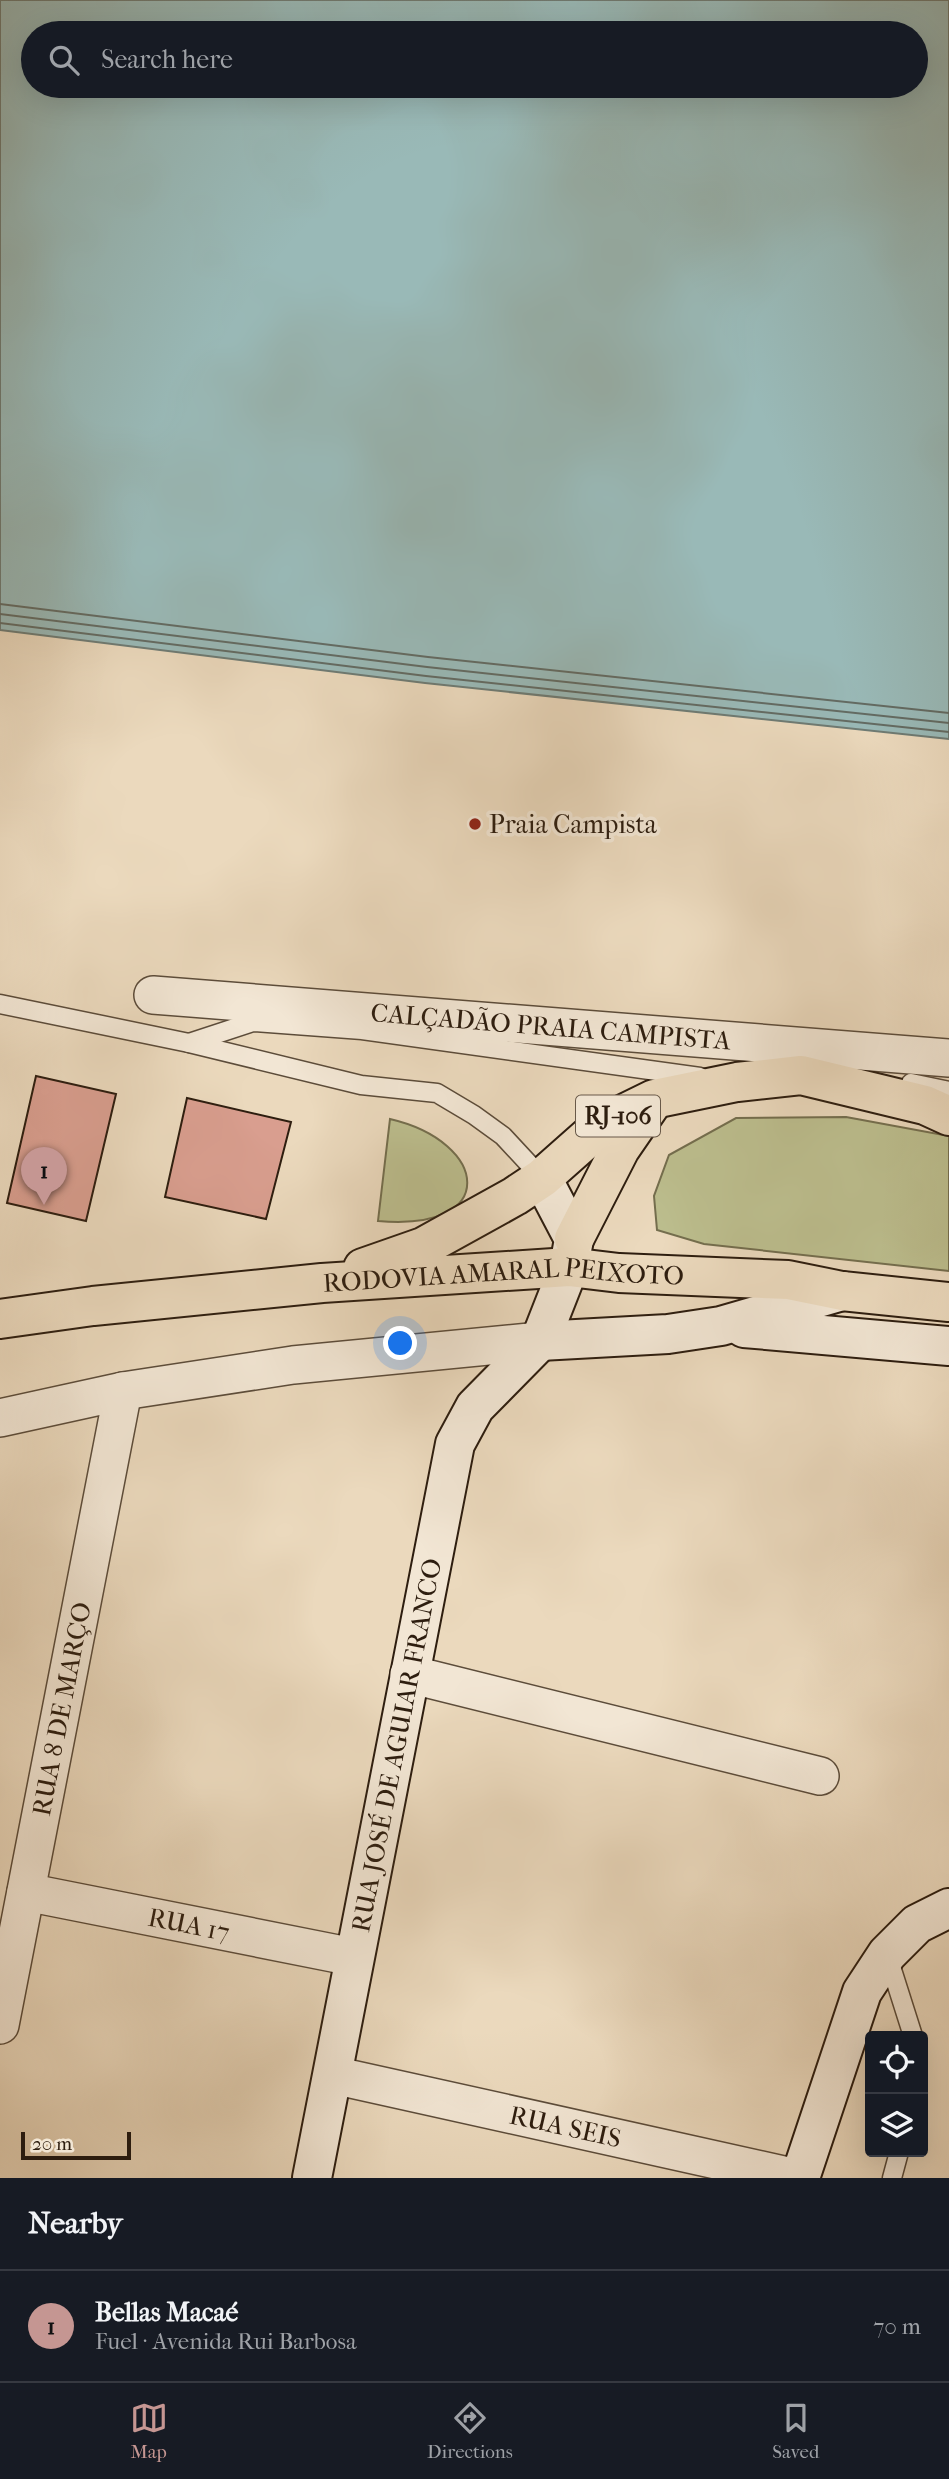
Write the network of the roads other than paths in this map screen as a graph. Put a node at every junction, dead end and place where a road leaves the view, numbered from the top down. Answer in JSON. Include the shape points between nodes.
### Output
{"nodes":[{"id":1,"x":153,"y":995,"type":"dead end"},
{"id":2,"x":0,"y":1003,"type":"edge"},
{"id":3,"x":189,"y":1043,"type":"junction"},
{"id":4,"x":949,"y":1058,"type":"edge"},
{"id":5,"x":801,"y":1075,"type":"junction"},
{"id":6,"x":737,"y":1083,"type":"junction"},
{"id":7,"x":949,"y":1091,"type":"edge"},
{"id":8,"x":654,"y":1099,"type":"junction"},
{"id":9,"x":949,"y":1116,"type":"edge"},
{"id":10,"x":542,"y":1178,"type":"junction"},
{"id":11,"x":571,"y":1253,"type":"junction"},
{"id":12,"x":322,"y":1283,"type":"junction"},
{"id":13,"x":842,"y":1291,"type":"junction"},
{"id":14,"x":949,"y":1302,"type":"edge"},
{"id":15,"x":0,"y":1319,"type":"edge"},
{"id":16,"x":721,"y":1326,"type":"junction"},
{"id":17,"x":540,"y":1341,"type":"junction"},
{"id":18,"x":949,"y":1346,"type":"edge"},
{"id":19,"x":123,"y":1391,"type":"junction"},
{"id":20,"x":0,"y":1418,"type":"edge"},
{"id":21,"x":409,"y":1674,"type":"junction"},
{"id":22,"x":820,"y":1776,"type":"dead end"},
{"id":23,"x":26,"y":1892,"type":"junction"},
{"id":24,"x":949,"y":1908,"type":"edge"},
{"id":25,"x":887,"y":1954,"type":"junction"},
{"id":26,"x":353,"y":1957,"type":"junction"},
{"id":27,"x":0,"y":2025,"type":"edge"},
{"id":28,"x":911,"y":2031,"type":"edge"},
{"id":29,"x":333,"y":2075,"type":"junction"},
{"id":30,"x":898,"y":2157,"type":"edge"},
{"id":31,"x":312,"y":2178,"type":"edge"},
{"id":32,"x":798,"y":2178,"type":"edge"},
{"id":33,"x":892,"y":2178,"type":"edge"}],
"edges":[{"from":1,"to":4,"type":"street","name":"CALÇADÃO PRAIA CAMPISTA"},
{"from":2,"to":3,"type":"lane"},
{"from":3,"to":6,"type":"lane","via":[[253,1022],[362,1030]]},
{"from":3,"to":10,"type":"lane","via":[[361,1085],[437,1093],[503,1136]]},
{"from":5,"to":6,"type":"highway","name":"RODOVIA AMARAL PEIXOTO","number":"RJ-106"},
{"from":5,"to":7,"type":"lane","via":[[904,1081]]},
{"from":5,"to":9,"type":"highway","name":"RODOVIA AMARAL PEIXOTO","number":"RJ-106","via":[[925,1105]]},
{"from":6,"to":8,"type":"highway","name":"RODOVIA AMARAL PEIXOTO","number":"RJ-106"},
{"from":8,"to":10,"type":"highway","name":"RODOVIA AMARAL PEIXOTO","number":"RJ-106","via":[[603,1124]]},
{"from":8,"to":11,"type":"highway","via":[[620,1149]]},
{"from":10,"to":11,"type":"main road"},
{"from":10,"to":12,"type":"highway","name":"RODOVIA AMARAL PEIXOTO","number":"RJ-106","via":[[423,1247]]},
{"from":11,"to":12,"type":"highway","name":"RODOVIA AMARAL PEIXOTO","number":"RJ-106"},
{"from":11,"to":13,"type":"highway","name":"RODOVIA AMARAL PEIXOTO","number":"RJ-106","via":[[619,1273],[788,1280]]},
{"from":11,"to":17,"type":"main road","name":"RUA JOSÉ DE AGUIAR FRANCO"},
{"from":12,"to":15,"type":"highway","number":"RJ-106"},
{"from":13,"to":14,"type":"highway","name":"RODOVIA AMARAL PEIXOTO","number":"RJ-106"},
{"from":13,"to":16,"type":"main road"},
{"from":16,"to":17,"type":"main road","via":[[668,1335]]},
{"from":16,"to":18,"type":"main road"},
{"from":17,"to":19,"type":"street","via":[[293,1365]]},
{"from":17,"to":21,"type":"main road","name":"RUA JOSÉ DE AGUIAR FRANCO","via":[[475,1407],[455,1444]]},
{"from":19,"to":20,"type":"street"},
{"from":19,"to":23,"type":"street","name":"RUA 8 DE MARÇO"},
{"from":21,"to":22,"type":"street"},
{"from":21,"to":26,"type":"main road","name":"RUA JOSÉ DE AGUIAR FRANCO"},
{"from":23,"to":26,"type":"street","name":"RUA 17"},
{"from":23,"to":27,"type":"street","name":"RUA 8 DE MARÇO"},
{"from":24,"to":25,"type":"main road","via":[[917,1924]]},
{"from":25,"to":28,"type":"lane"},
{"from":25,"to":32,"type":"main road","via":[[862,1992]]},
{"from":26,"to":29,"type":"main road","name":"RUA JOSÉ DE AGUIAR FRANCO"},
{"from":29,"to":31,"type":"main road","name":"RUA JOSÉ DE AGUIAR FRANCO"},
{"from":29,"to":32,"type":"street","name":"RUA SEIS"},
{"from":30,"to":33,"type":"lane"}]}
